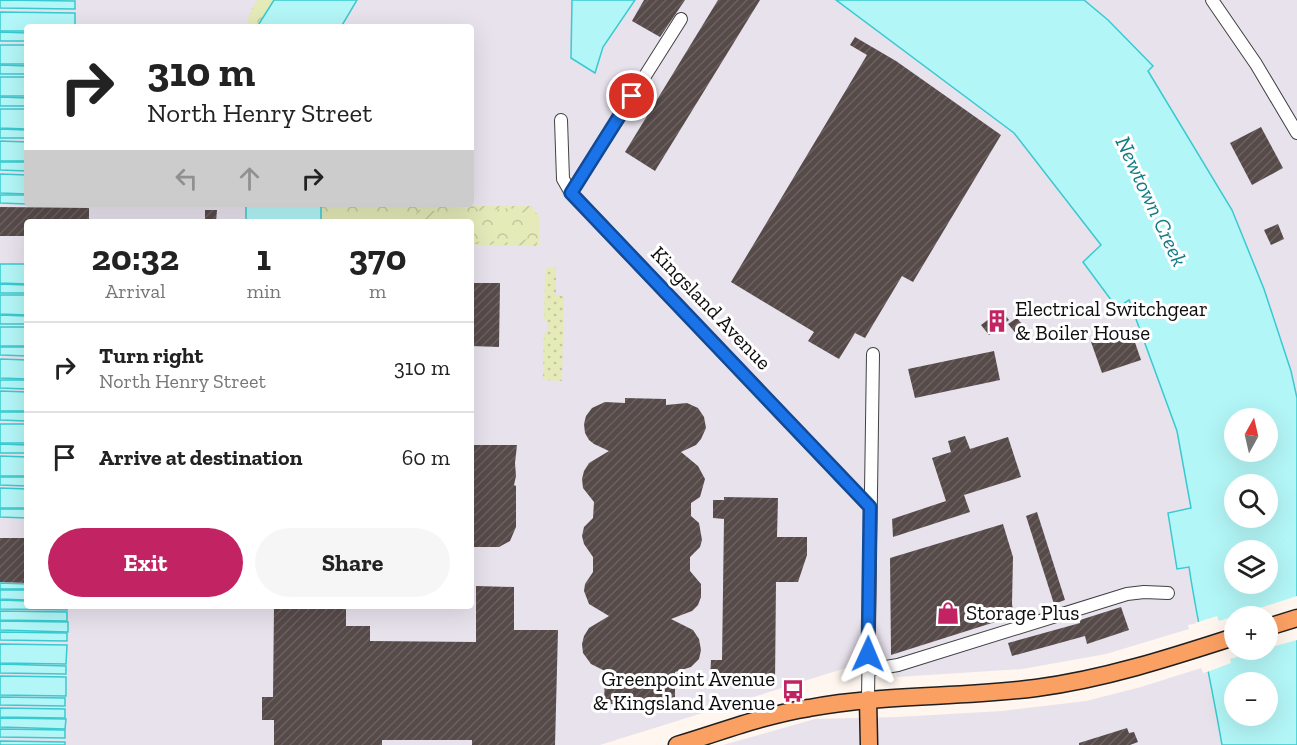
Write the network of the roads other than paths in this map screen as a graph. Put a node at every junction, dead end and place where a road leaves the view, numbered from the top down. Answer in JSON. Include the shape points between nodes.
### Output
{"nodes":[{"id":1,"x":1212,"y":0,"type":"edge"},
{"id":2,"x":681,"y":19,"type":"dead end"},
{"id":3,"x":561,"y":120,"type":"dead end"},
{"id":4,"x":1297,"y":133,"type":"edge"},
{"id":5,"x":571,"y":193,"type":"junction"},
{"id":6,"x":873,"y":354,"type":"dead end"},
{"id":7,"x":870,"y":507,"type":"junction"},
{"id":8,"x":1168,"y":593,"type":"dead end"},
{"id":9,"x":1297,"y":618,"type":"edge"},
{"id":10,"x":1278,"y":624,"type":"edge"},
{"id":11,"x":1224,"y":641,"type":"edge"},
{"id":12,"x":868,"y":670,"type":"junction"},
{"id":13,"x":868,"y":699,"type":"junction"},
{"id":14,"x":712,"y":740,"type":"edge"},
{"id":15,"x":677,"y":745,"type":"edge"},
{"id":16,"x":869,"y":745,"type":"edge"}],
"edges":[{"from":1,"to":4,"type":"street"},
{"from":2,"to":5,"type":"street"},
{"from":3,"to":5,"type":"street","name":"Kingsland Avenue","via":[[563,179]]},
{"from":5,"to":7,"type":"street","name":"Kingsland Avenue"},
{"from":6,"to":7,"type":"street"},
{"from":7,"to":12,"type":"street"},
{"from":8,"to":12,"type":"street","via":[[1127,594],[898,665]]},
{"from":9,"to":10,"type":"main road"},
{"from":11,"to":13,"type":"main road","via":[[1140,667],[1053,686]]},
{"from":12,"to":13,"type":"street"},
{"from":13,"to":14,"type":"main road","via":[[785,712]]},
{"from":13,"to":16,"type":"main road"},
{"from":14,"to":15,"type":"main road"}]}
